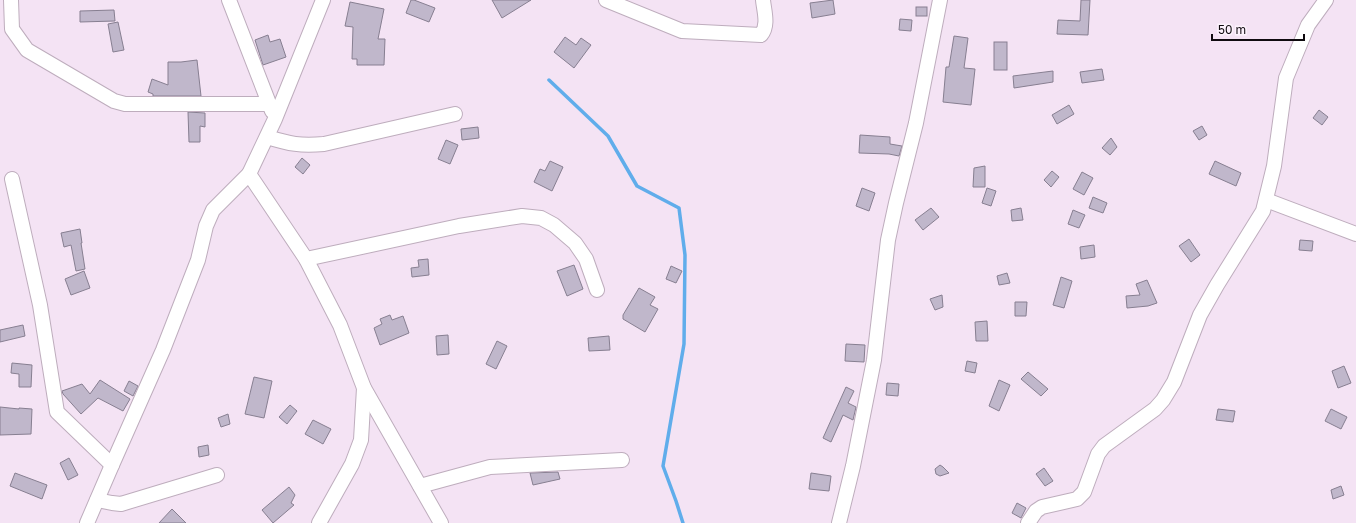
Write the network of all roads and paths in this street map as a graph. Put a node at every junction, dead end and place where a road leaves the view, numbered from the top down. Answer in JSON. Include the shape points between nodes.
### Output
{"nodes":[{"id":1,"x":11,"y":0,"type":"edge"},
{"id":2,"x":229,"y":0,"type":"edge"},
{"id":3,"x":323,"y":0,"type":"edge"},
{"id":4,"x":606,"y":0,"type":"edge"},
{"id":5,"x":763,"y":0,"type":"edge"},
{"id":6,"x":940,"y":0,"type":"edge"},
{"id":7,"x":1326,"y":0,"type":"edge"},
{"id":8,"x":270,"y":104,"type":"junction"},
{"id":9,"x":455,"y":114,"type":"dead end"},
{"id":10,"x":275,"y":119,"type":"junction"},
{"id":11,"x":267,"y":137,"type":"junction"},
{"id":12,"x":249,"y":174,"type":"junction"},
{"id":13,"x":12,"y":179,"type":"dead end"},
{"id":14,"x":1266,"y":200,"type":"junction"},
{"id":15,"x":1356,"y":234,"type":"edge"},
{"id":16,"x":306,"y":259,"type":"junction"},
{"id":17,"x":597,"y":290,"type":"dead end"},
{"id":18,"x":364,"y":388,"type":"junction"},
{"id":19,"x":622,"y":460,"type":"dead end"},
{"id":20,"x":112,"y":465,"type":"junction"},
{"id":21,"x":217,"y":475,"type":"dead end"},
{"id":22,"x":420,"y":486,"type":"junction"},
{"id":23,"x":97,"y":500,"type":"junction"},
{"id":24,"x":87,"y":523,"type":"edge"},
{"id":25,"x":319,"y":523,"type":"edge"},
{"id":26,"x":441,"y":523,"type":"edge"},
{"id":27,"x":839,"y":523,"type":"edge"},
{"id":28,"x":1028,"y":523,"type":"edge"}],
"edges":[{"from":1,"to":8,"type":"street","via":[[12,29],[28,50],[114,101],[125,104]]},
{"from":2,"to":8,"type":"street"},
{"from":3,"to":10,"type":"street"},
{"from":4,"to":5,"type":"street","via":[[682,31],[761,35],[766,24]]},
{"from":6,"to":27,"type":"street","via":[[916,123],[888,240],[874,360]]},
{"from":7,"to":14,"type":"street","via":[[1308,25],[1286,78],[1274,166]]},
{"from":8,"to":10,"type":"street"},
{"from":9,"to":11,"type":"street","via":[[324,144],[305,146]]},
{"from":10,"to":11,"type":"street"},
{"from":11,"to":12,"type":"street"},
{"from":12,"to":16,"type":"street"},
{"from":12,"to":20,"type":"street","via":[[213,210],[206,226],[198,260],[163,350]]},
{"from":13,"to":20,"type":"street","via":[[40,305],[57,412]]},
{"from":14,"to":15,"type":"street"},
{"from":14,"to":28,"type":"street","via":[[1263,211],[1200,315],[1174,382],[1163,400],[1155,409],[1104,446],[1098,454],[1084,492],[1078,499],[1042,507]]},
{"from":16,"to":17,"type":"street","via":[[459,226],[522,216],[541,218],[554,225],[574,243],[586,259]]},
{"from":16,"to":18,"type":"street","via":[[340,325]]},
{"from":18,"to":22,"type":"street"},
{"from":18,"to":25,"type":"street","via":[[361,440],[352,464]]},
{"from":19,"to":22,"type":"street","via":[[490,467]]},
{"from":20,"to":23,"type":"street"},
{"from":21,"to":23,"type":"street","via":[[121,504]]},
{"from":22,"to":26,"type":"street"},
{"from":23,"to":24,"type":"street"}]}
